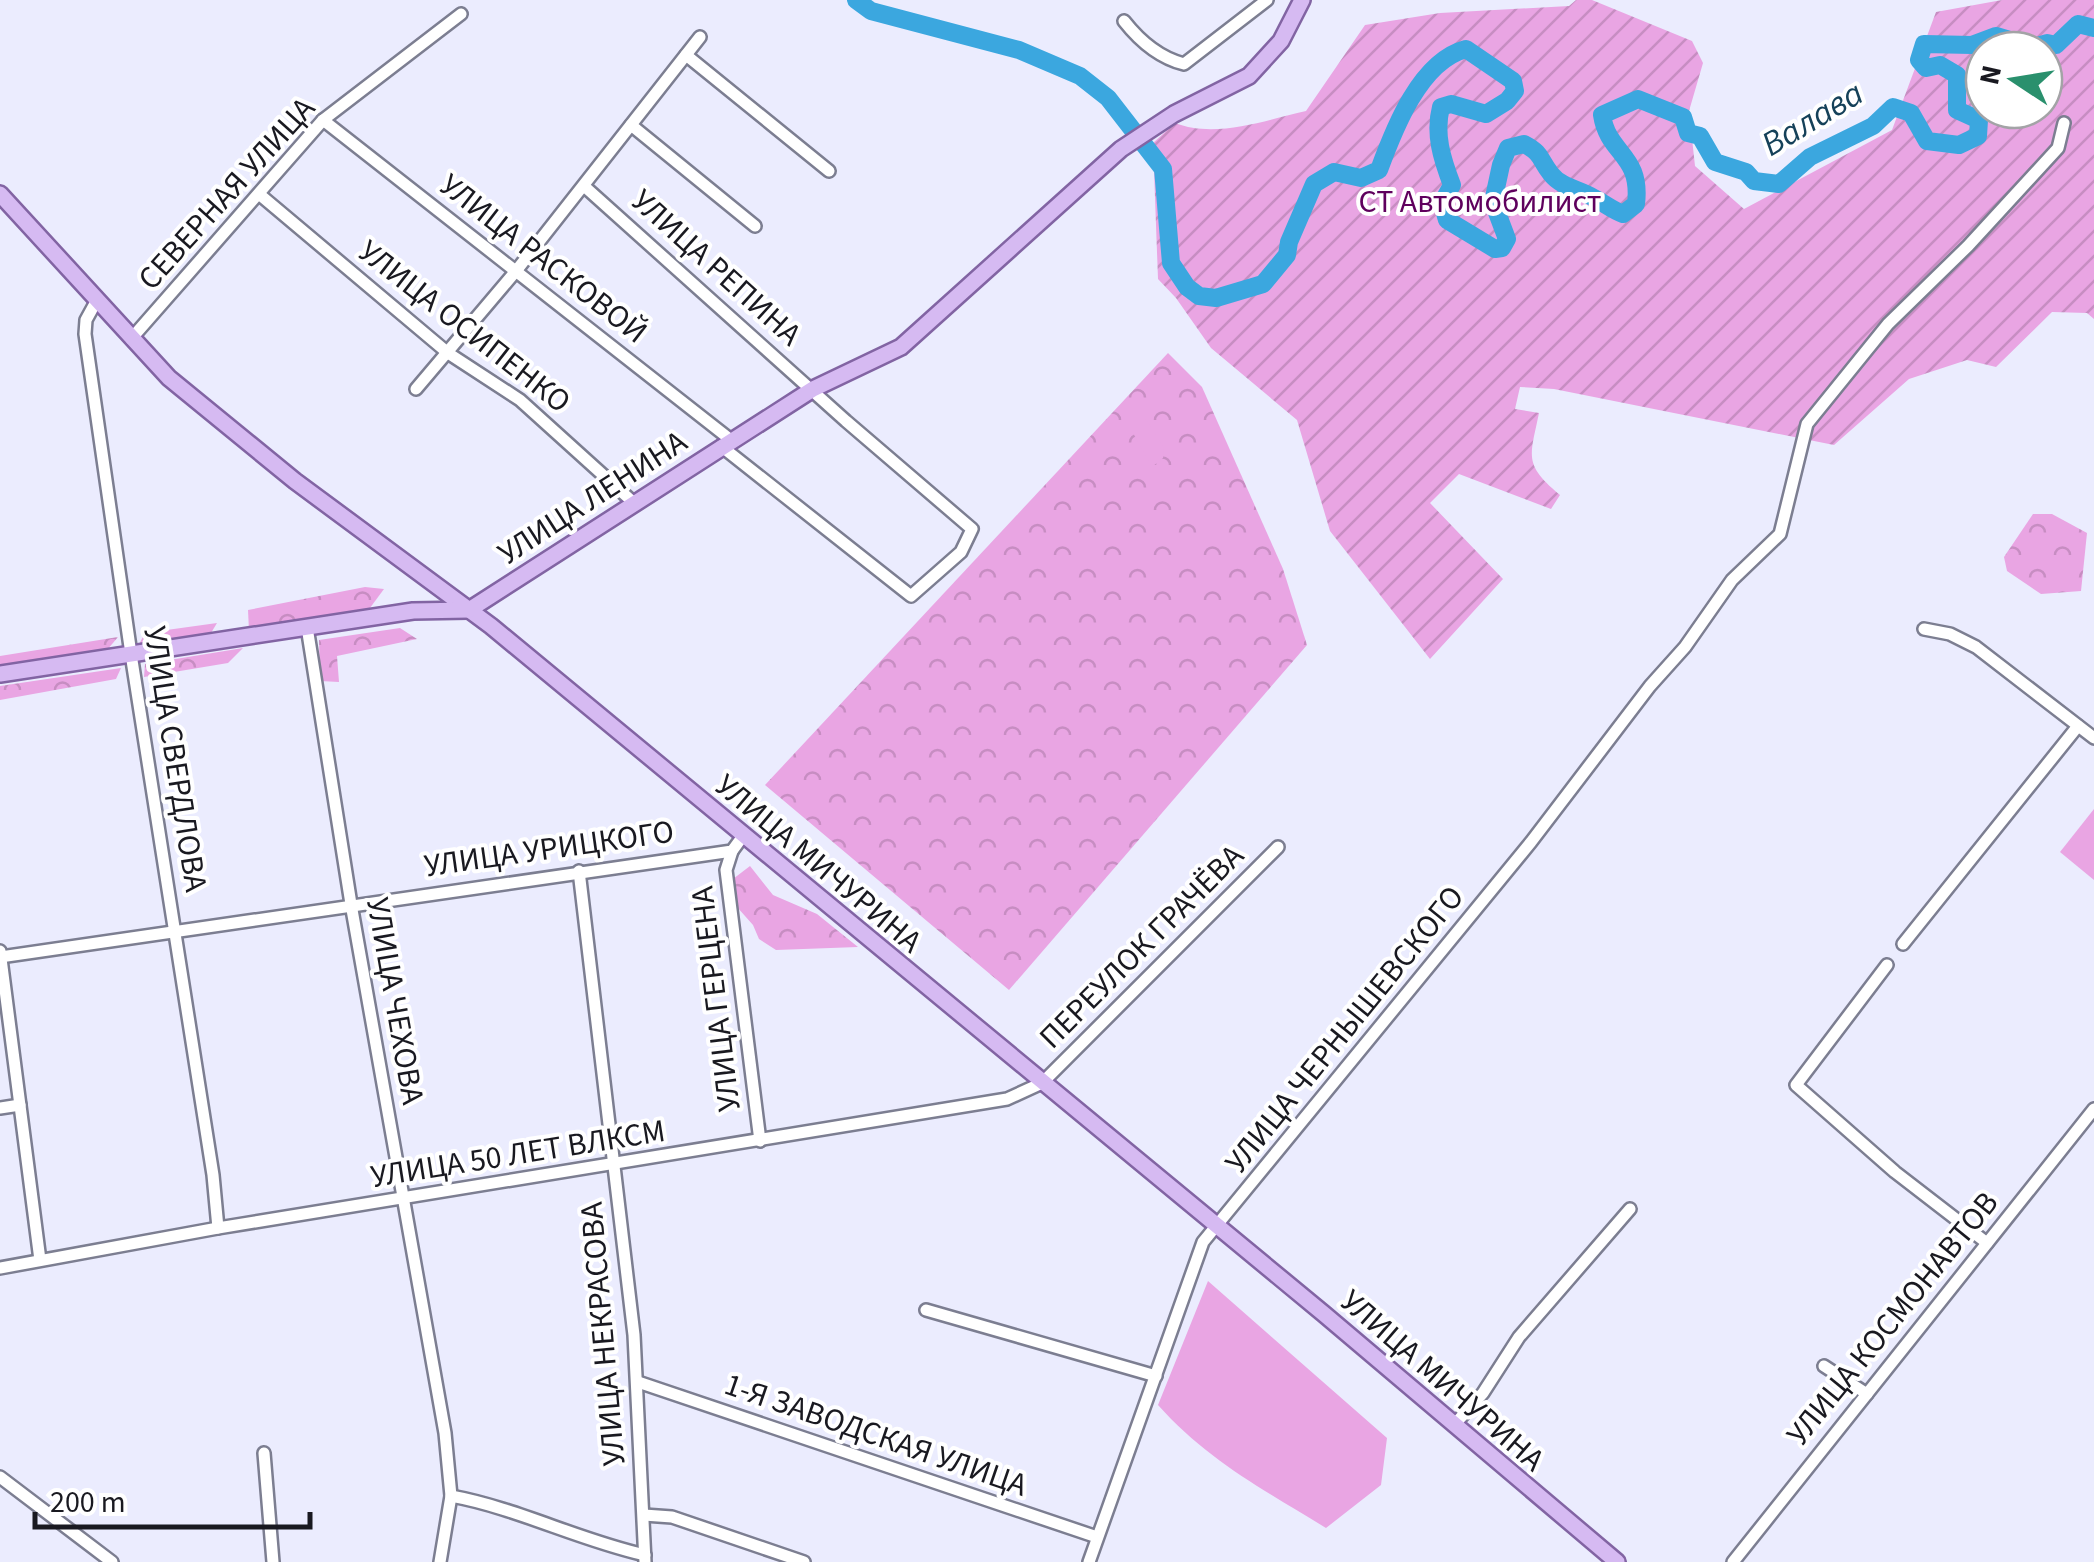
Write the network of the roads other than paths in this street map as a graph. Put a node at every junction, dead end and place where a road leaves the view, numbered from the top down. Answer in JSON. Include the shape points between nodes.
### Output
{"nodes":[{"id":1,"x":1267,"y":0,"type":"edge"},
{"id":2,"x":1302,"y":0,"type":"edge"},
{"id":3,"x":462,"y":14,"type":"dead end"},
{"id":4,"x":1124,"y":21,"type":"dead end"},
{"id":5,"x":700,"y":37,"type":"dead end"},
{"id":6,"x":686,"y":56,"type":"junction"},
{"id":7,"x":323,"y":120,"type":"junction"},
{"id":8,"x":632,"y":125,"type":"junction"},
{"id":9,"x":2062,"y":130,"type":"edge"},
{"id":10,"x":829,"y":171,"type":"dead end"},
{"id":11,"x":584,"y":186,"type":"junction"},
{"id":12,"x":0,"y":194,"type":"edge"},
{"id":13,"x":259,"y":194,"type":"junction"},
{"id":14,"x":755,"y":226,"type":"dead end"},
{"id":15,"x":516,"y":271,"type":"junction"},
{"id":16,"x":97,"y":300,"type":"junction"},
{"id":17,"x":131,"y":339,"type":"junction"},
{"id":18,"x":448,"y":353,"type":"junction"},
{"id":19,"x":416,"y":390,"type":"dead end"},
{"id":20,"x":813,"y":390,"type":"junction"},
{"id":21,"x":726,"y":443,"type":"junction"},
{"id":22,"x":634,"y":503,"type":"junction"},
{"id":23,"x":427,"y":577,"type":"junction"},
{"id":24,"x":911,"y":596,"type":"joint"},
{"id":25,"x":469,"y":610,"type":"junction"},
{"id":26,"x":412,"y":612,"type":"junction"},
{"id":27,"x":306,"y":628,"type":"junction"},
{"id":28,"x":1924,"y":629,"type":"dead end"},
{"id":29,"x":131,"y":654,"type":"junction"},
{"id":30,"x":0,"y":674,"type":"edge"},
{"id":31,"x":2078,"y":726,"type":"junction"},
{"id":32,"x":2093,"y":733,"type":"edge"},
{"id":33,"x":742,"y":836,"type":"junction"},
{"id":34,"x":1278,"y":847,"type":"dead end"},
{"id":35,"x":732,"y":851,"type":"junction"},
{"id":36,"x":579,"y":871,"type":"junction"},
{"id":37,"x":351,"y":904,"type":"junction"},
{"id":38,"x":175,"y":932,"type":"junction"},
{"id":39,"x":1903,"y":944,"type":"dead end"},
{"id":40,"x":0,"y":955,"type":"edge"},
{"id":41,"x":1887,"y":965,"type":"dead end"},
{"id":42,"x":1042,"y":1083,"type":"junction"},
{"id":43,"x":20,"y":1105,"type":"junction"},
{"id":44,"x":0,"y":1108,"type":"edge"},
{"id":45,"x":2094,"y":1109,"type":"edge"},
{"id":46,"x":760,"y":1141,"type":"junction"},
{"id":47,"x":614,"y":1165,"type":"junction"},
{"id":48,"x":404,"y":1199,"type":"junction"},
{"id":49,"x":1630,"y":1208,"type":"dead end"},
{"id":50,"x":1216,"y":1227,"type":"junction"},
{"id":51,"x":218,"y":1228,"type":"junction"},
{"id":52,"x":1987,"y":1243,"type":"junction"},
{"id":53,"x":40,"y":1260,"type":"junction"},
{"id":54,"x":0,"y":1268,"type":"edge"},
{"id":55,"x":926,"y":1310,"type":"dead end"},
{"id":56,"x":1824,"y":1366,"type":"dead end"},
{"id":57,"x":1156,"y":1376,"type":"junction"},
{"id":58,"x":638,"y":1382,"type":"junction"},
{"id":59,"x":1867,"y":1394,"type":"junction"},
{"id":60,"x":1454,"y":1425,"type":"junction"},
{"id":61,"x":264,"y":1454,"type":"dead end"},
{"id":62,"x":0,"y":1477,"type":"edge"},
{"id":63,"x":451,"y":1496,"type":"junction"},
{"id":64,"x":644,"y":1515,"type":"junction"},
{"id":65,"x":1097,"y":1537,"type":"junction"},
{"id":66,"x":644,"y":1558,"type":"edge"},
{"id":67,"x":112,"y":1562,"type":"edge"},
{"id":68,"x":273,"y":1562,"type":"edge"},
{"id":69,"x":440,"y":1562,"type":"edge"},
{"id":70,"x":804,"y":1562,"type":"edge"},
{"id":71,"x":1088,"y":1562,"type":"edge"},
{"id":72,"x":1617,"y":1562,"type":"edge"},
{"id":73,"x":1733,"y":1562,"type":"edge"}],
"edges":[{"from":1,"to":4,"type":"street","via":[[1184,64]]},
{"from":2,"to":20,"type":"main road","name":"УЛИЦА ЛЕНИНА","via":[[1281,41],[1249,76],[1121,149],[901,347]]},
{"from":3,"to":7,"type":"street","name":"СЕВЕРНАЯ УЛИЦА"},
{"from":5,"to":6,"type":"street"},
{"from":6,"to":8,"type":"street"},
{"from":6,"to":10,"type":"street"},
{"from":7,"to":13,"type":"street","name":"СЕВЕРНАЯ УЛИЦА"},
{"from":7,"to":15,"type":"street","name":"УЛИЦА РАСКОВОЙ"},
{"from":8,"to":11,"type":"street"},
{"from":8,"to":14,"type":"street"},
{"from":9,"to":50,"type":"street","name":"УЛИЦА ЧЕРНЫШЕВСКОГО","via":[[2058,148],[1888,324],[1808,424],[1780,534],[1732,580],[1531,842]]},
{"from":11,"to":15,"type":"street"},
{"from":11,"to":20,"type":"street","name":"УЛИЦА РЕПИНА"},
{"from":12,"to":16,"type":"main road","name":"УЛИЦА МИЧУРИНА"},
{"from":13,"to":17,"type":"street","name":"СЕВЕРНАЯ УЛИЦА"},
{"from":13,"to":18,"type":"street","name":"УЛИЦА ОСИПЕНКО"},
{"from":15,"to":18,"type":"street"},
{"from":15,"to":21,"type":"street","name":"УЛИЦА РАСКОВОЙ"},
{"from":16,"to":17,"type":"main road","name":"УЛИЦА МИЧУРИНА"},
{"from":16,"to":29,"type":"street","name":"УЛИЦА СВЕРДЛОВА","via":[[85,334]]},
{"from":17,"to":23,"type":"main road","name":"УЛИЦА МИЧУРИНА","via":[[294,481]]},
{"from":18,"to":19,"type":"street"},
{"from":18,"to":22,"type":"street","name":"УЛИЦА ОСИПЕНКО","via":[[520,400]]},
{"from":20,"to":21,"type":"main road","name":"УЛИЦА ЛЕНИНА"},
{"from":20,"to":24,"type":"street","name":"УЛИЦА РЕПИНА","via":[[972,529],[961,552]]},
{"from":21,"to":22,"type":"main road","name":"УЛИЦА ЛЕНИНА"},
{"from":21,"to":24,"type":"street","name":"УЛИЦА РАСКОВОЙ"},
{"from":22,"to":25,"type":"main road","name":"УЛИЦА ЛЕНИНА"},
{"from":23,"to":25,"type":"main road","name":"УЛИЦА МИЧУРИНА"},
{"from":23,"to":26,"type":"main road","via":[[426,596]]},
{"from":25,"to":26,"type":"main road"},
{"from":25,"to":33,"type":"main road","name":"УЛИЦА МИЧУРИНА"},
{"from":26,"to":27,"type":"main road"},
{"from":27,"to":29,"type":"main road"},
{"from":27,"to":37,"type":"street","name":"УЛИЦА ЧЕХОВА"},
{"from":28,"to":31,"type":"street","via":[[1976,646]]},
{"from":29,"to":30,"type":"main road"},
{"from":29,"to":38,"type":"street","name":"УЛИЦА СВЕРДЛОВА"},
{"from":31,"to":32,"type":"street"},
{"from":31,"to":39,"type":"street"},
{"from":33,"to":35,"type":"street"},
{"from":33,"to":42,"type":"main road","name":"УЛИЦА МИЧУРИНА"},
{"from":34,"to":42,"type":"street","name":"ПЕРЕУЛОК ГРАЧЁВА"},
{"from":35,"to":36,"type":"street","name":"УЛИЦА УРИЦКОГО"},
{"from":35,"to":46,"type":"street","name":"УЛИЦА ГЕРЦЕНА","via":[[726,870]]},
{"from":36,"to":37,"type":"street","name":"УЛИЦА УРИЦКОГО"},
{"from":36,"to":47,"type":"street","name":"УЛИЦА НЕКРАСОВА"},
{"from":37,"to":38,"type":"street","name":"УЛИЦА УРИЦКОГО"},
{"from":37,"to":48,"type":"street","name":"УЛИЦА ЧЕХОВА"},
{"from":38,"to":40,"type":"street","name":"УЛИЦА УРИЦКОГО"},
{"from":38,"to":51,"type":"street","name":"УЛИЦА СВЕРДЛОВА"},
{"from":40,"to":43,"type":"street"},
{"from":41,"to":52,"type":"street","via":[[1796,1086]]},
{"from":42,"to":46,"type":"street","name":"УЛИЦА 50 ЛЕТ ВЛКСМ","via":[[1007,1099]]},
{"from":42,"to":50,"type":"main road","name":"УЛИЦА МИЧУРИНА"},
{"from":43,"to":44,"type":"street"},
{"from":43,"to":53,"type":"street"},
{"from":45,"to":52,"type":"street","name":"УЛИЦА КОСМОНАВТОВ"},
{"from":46,"to":47,"type":"street","name":"УЛИЦА 50 ЛЕТ ВЛКСМ"},
{"from":47,"to":48,"type":"street","name":"УЛИЦА 50 ЛЕТ ВЛКСМ"},
{"from":47,"to":58,"type":"street","name":"УЛИЦА НЕКРАСОВА"},
{"from":48,"to":51,"type":"street","name":"УЛИЦА 50 ЛЕТ ВЛКСМ"},
{"from":48,"to":63,"type":"street","name":"УЛИЦА ЧЕХОВА"},
{"from":49,"to":60,"type":"street"},
{"from":50,"to":57,"type":"street","name":"УЛИЦА ЧЕРНЫШЕВСКОГО","via":[[1196,1256]]},
{"from":50,"to":60,"type":"main road","name":"УЛИЦА МИЧУРИНА"},
{"from":51,"to":53,"type":"street","name":"УЛИЦА 50 ЛЕТ ВЛКСМ"},
{"from":52,"to":59,"type":"street","name":"УЛИЦА КОСМОНАВТОВ"},
{"from":53,"to":54,"type":"street","name":"УЛИЦА 50 ЛЕТ ВЛКСМ"},
{"from":55,"to":57,"type":"street"},
{"from":56,"to":59,"type":"street"},
{"from":57,"to":65,"type":"street","name":"УЛИЦА ЧЕРНЫШЕВСКОГО"},
{"from":58,"to":64,"type":"street","name":"УЛИЦА НЕКРАСОВА"},
{"from":58,"to":65,"type":"street","name":"1-Я ЗАВОДСКАЯ УЛИЦА"},
{"from":59,"to":73,"type":"street","name":"УЛИЦА КОСМОНАВТОВ"},
{"from":60,"to":72,"type":"main road","name":"УЛИЦА МИЧУРИНА"},
{"from":61,"to":68,"type":"street"},
{"from":62,"to":67,"type":"street"},
{"from":63,"to":66,"type":"street"},
{"from":63,"to":69,"type":"street","name":"УЛИЦА ЧЕХОВА"},
{"from":64,"to":66,"type":"street","name":"УЛИЦА НЕКРАСОВА"},
{"from":64,"to":70,"type":"street","via":[[672,1517]]},
{"from":65,"to":71,"type":"street","name":"УЛИЦА ЧЕРНЫШЕВСКОГО"}]}
